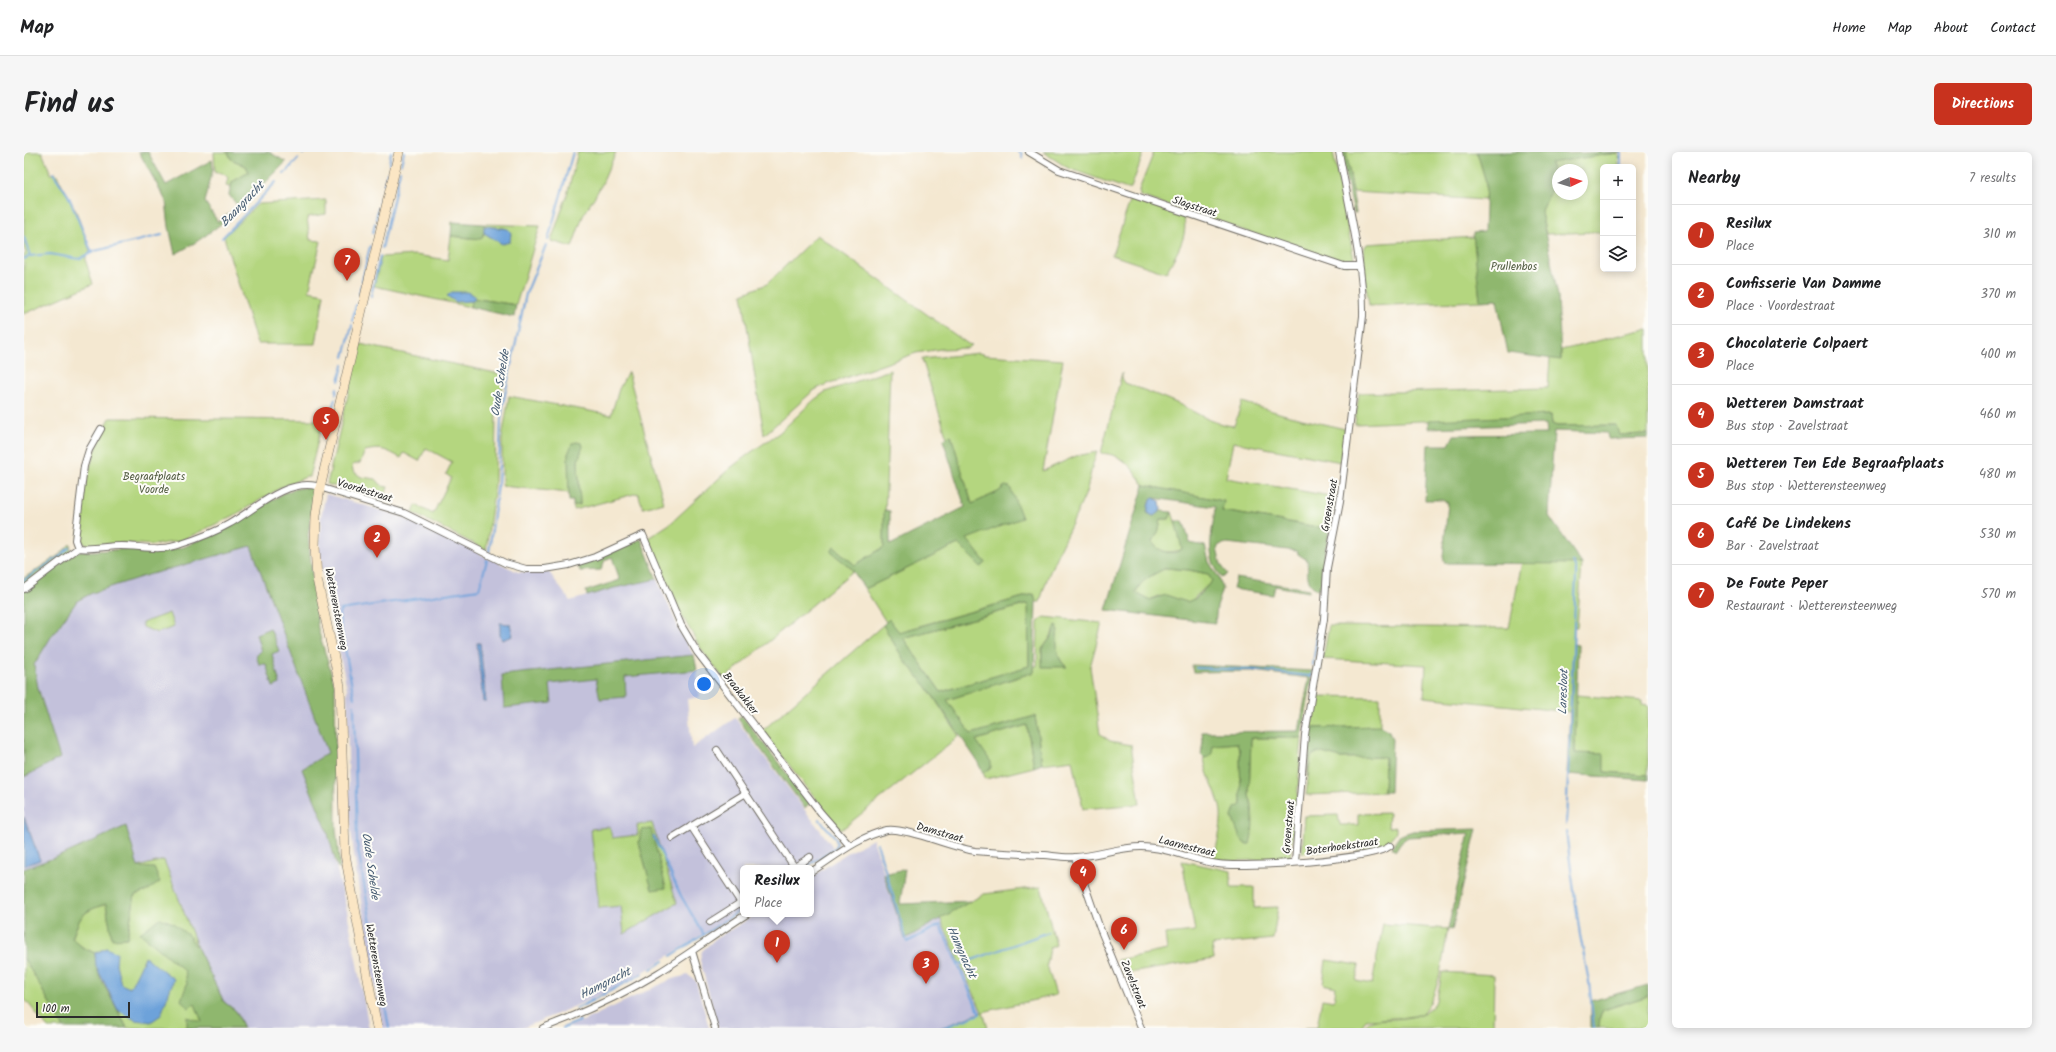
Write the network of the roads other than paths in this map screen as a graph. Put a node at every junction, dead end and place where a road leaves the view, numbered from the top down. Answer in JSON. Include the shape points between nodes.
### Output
{"nodes":[{"id":1,"x":399,"y":152,"type":"edge"},
{"id":2,"x":1029,"y":152,"type":"edge"},
{"id":3,"x":1339,"y":152,"type":"edge"},
{"id":4,"x":1359,"y":266,"type":"junction"},
{"id":5,"x":101,"y":429,"type":"dead end"},
{"id":6,"x":320,"y":488,"type":"junction"},
{"id":7,"x":643,"y":536,"type":"joint"},
{"id":8,"x":78,"y":548,"type":"junction"},
{"id":9,"x":24,"y":589,"type":"edge"},
{"id":10,"x":717,"y":750,"type":"dead end"},
{"id":11,"x":746,"y":793,"type":"junction"},
{"id":12,"x":691,"y":826,"type":"junction"},
{"id":13,"x":672,"y":838,"type":"dead end"},
{"id":14,"x":850,"y":846,"type":"junction"},
{"id":15,"x":1390,"y":846,"type":"dead end"},
{"id":16,"x":810,"y":857,"type":"dead end"},
{"id":17,"x":1075,"y":857,"type":"junction"},
{"id":18,"x":1295,"y":862,"type":"junction"},
{"id":19,"x":792,"y":865,"type":"edge"},
{"id":20,"x":798,"y":865,"type":"edge"},
{"id":21,"x":814,"y":870,"type":"edge"},
{"id":22,"x":740,"y":900,"type":"edge"},
{"id":23,"x":740,"y":904,"type":"edge"},
{"id":24,"x":743,"y":917,"type":"edge"},
{"id":25,"x":710,"y":922,"type":"dead end"},
{"id":26,"x":692,"y":951,"type":"junction"},
{"id":27,"x":376,"y":1028,"type":"edge"},
{"id":28,"x":543,"y":1028,"type":"edge"},
{"id":29,"x":715,"y":1028,"type":"edge"},
{"id":30,"x":1141,"y":1028,"type":"edge"}],
"edges":[{"from":1,"to":6,"type":"street","name":"Wetterensteenweg"},
{"from":2,"to":4,"type":"street","name":"Slagstraat","via":[[1059,170],[1133,196],[1344,266]]},
{"from":3,"to":4,"type":"street","name":"Groenstraat"},
{"from":4,"to":18,"type":"street","name":"Groenstraat","via":[[1363,302],[1358,369],[1340,502],[1327,568],[1323,627],[1305,735]]},
{"from":5,"to":8,"type":"street","via":[[89,450],[84,466],[75,540]]},
{"from":6,"to":7,"type":"street","name":"Voordestraat","via":[[404,512],[505,563],[526,569],[569,565],[596,557]]},
{"from":6,"to":8,"type":"street","name":"Voordestraat","via":[[308,484],[283,490],[228,525],[169,548]]},
{"from":6,"to":27,"type":"street","name":"Wetterensteenweg","via":[[316,516],[316,566],[340,686],[345,854]]},
{"from":7,"to":14,"type":"street","name":"Braakakker","via":[[681,625],[697,652]]},
{"from":8,"to":9,"type":"street"},
{"from":10,"to":11,"type":"street"},
{"from":11,"to":12,"type":"street"},
{"from":11,"to":19,"type":"street"},
{"from":12,"to":13,"type":"street"},
{"from":12,"to":22,"type":"street"},
{"from":14,"to":17,"type":"street","name":"Damstraat","via":[[889,830],[910,833],[965,850]]},
{"from":14,"to":21,"type":"street","name":"Damstraat"},
{"from":15,"to":18,"type":"street","name":"Boterhoekstraat","via":[[1377,853]]},
{"from":16,"to":20,"type":"street"},
{"from":17,"to":18,"type":"street","name":"Laarnestraat","via":[[1140,847],[1156,848],[1228,866]]},
{"from":17,"to":30,"type":"street","name":"Zavelstraat","via":[[1099,926]]},
{"from":23,"to":25,"type":"street"},
{"from":24,"to":26,"type":"street"},
{"from":26,"to":28,"type":"street","via":[[630,989],[593,1008]]},
{"from":26,"to":29,"type":"street"}]}
